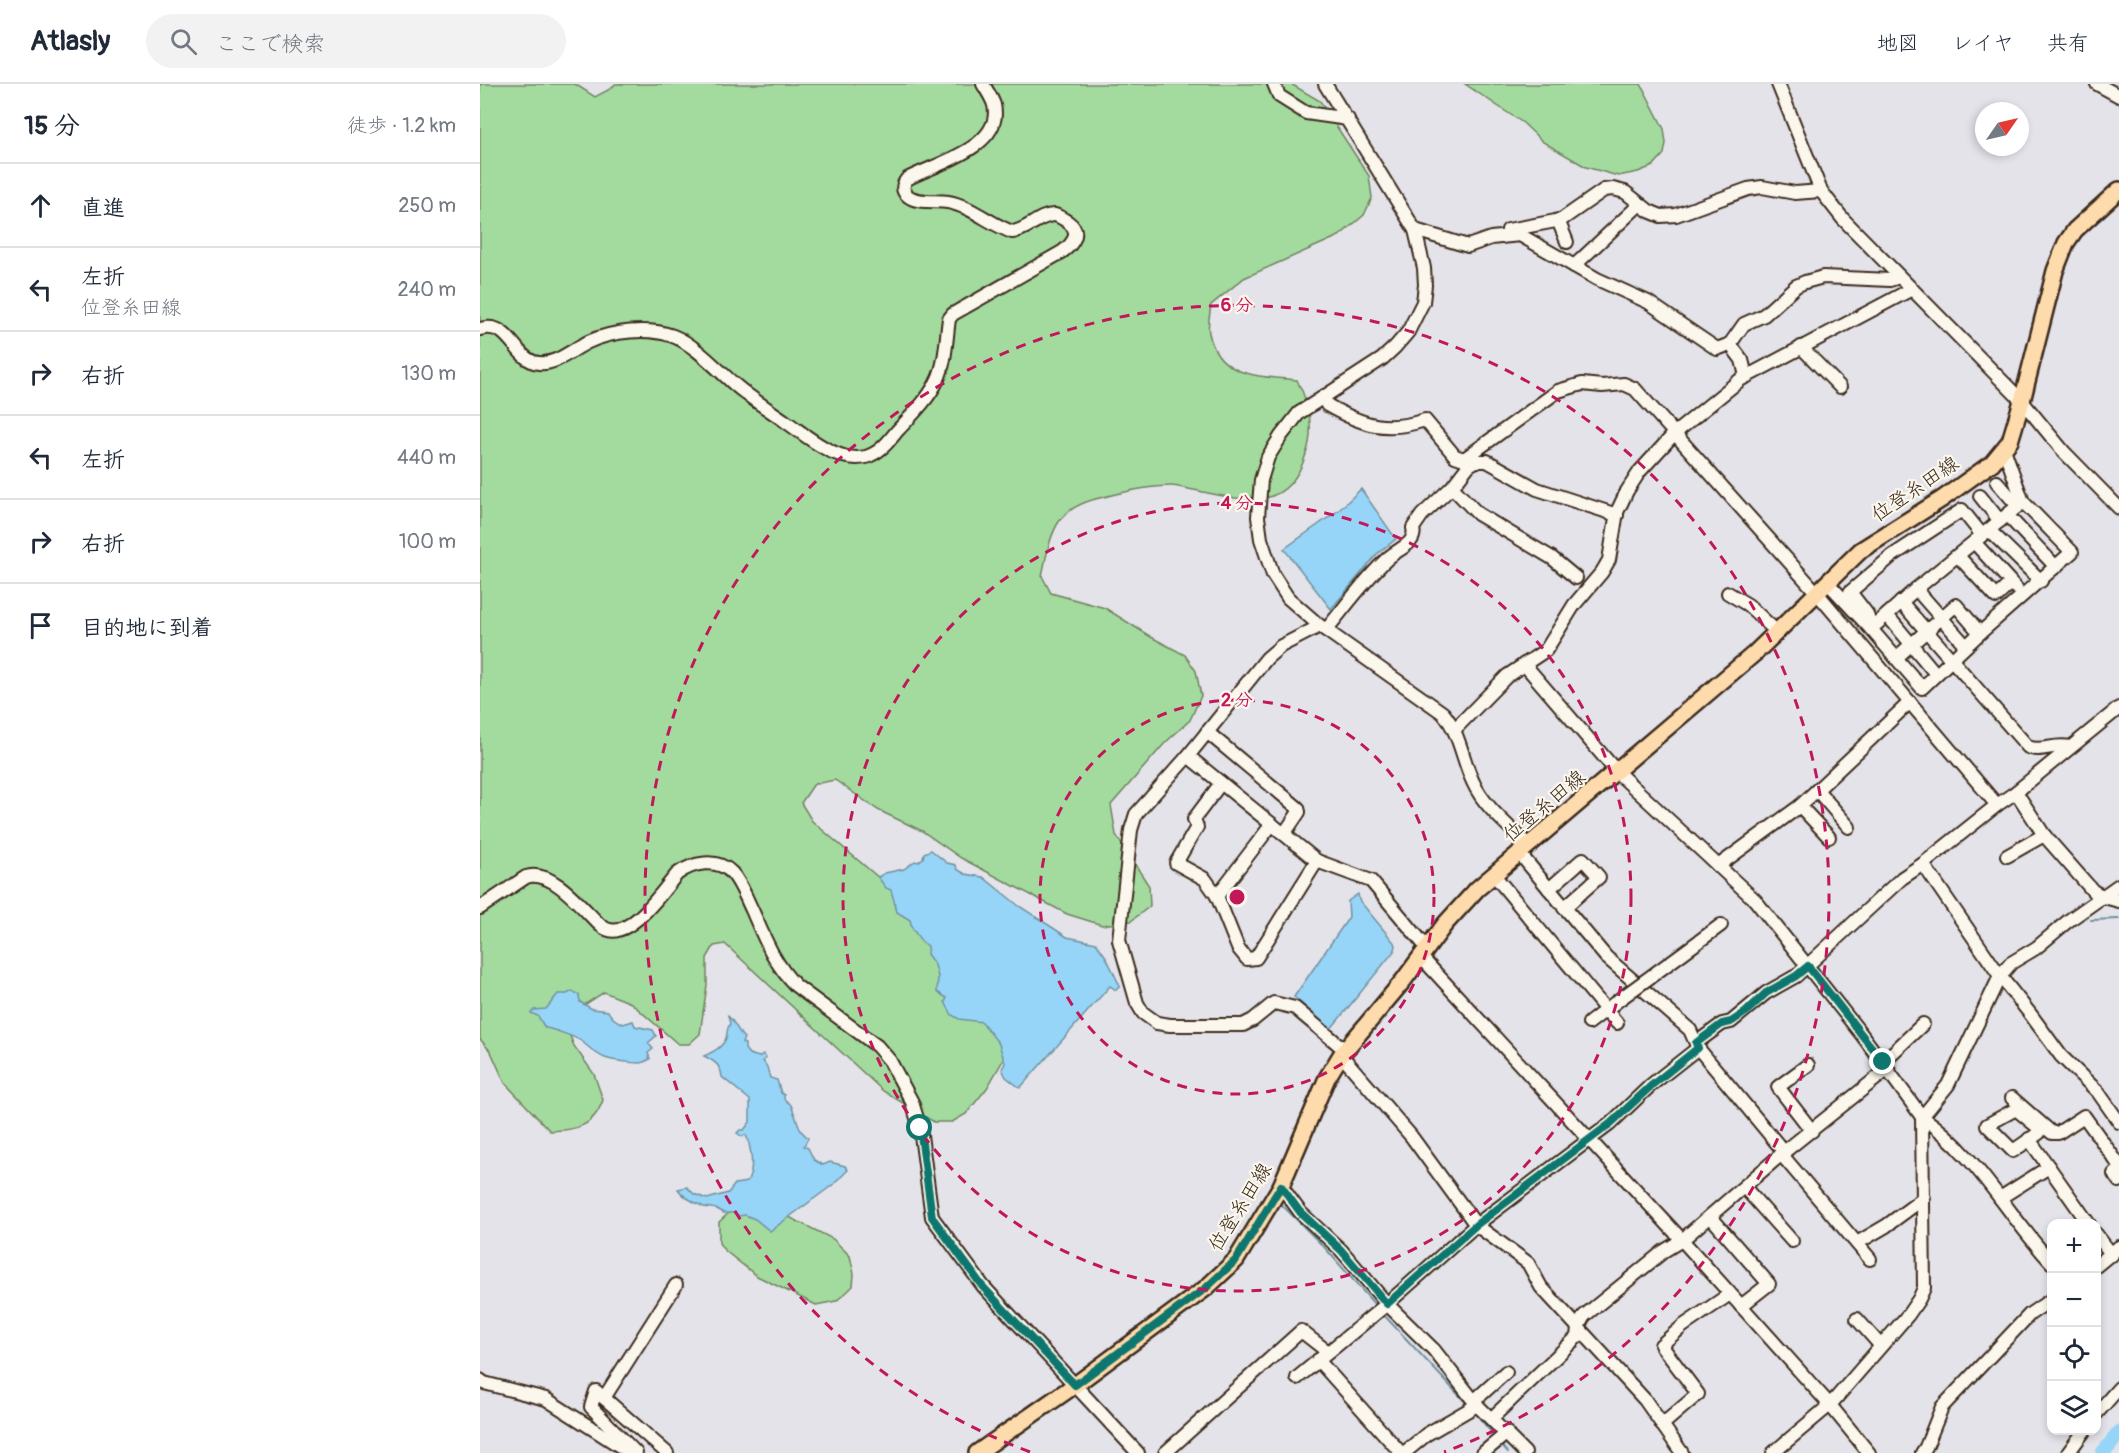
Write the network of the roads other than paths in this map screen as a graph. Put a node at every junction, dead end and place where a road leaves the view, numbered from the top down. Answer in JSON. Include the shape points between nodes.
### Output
{"nodes":[{"id":1,"x":983,"y":84,"type":"edge"},
{"id":2,"x":1274,"y":84,"type":"edge"},
{"id":3,"x":1325,"y":84,"type":"edge"},
{"id":4,"x":1779,"y":84,"type":"edge"},
{"id":5,"x":2097,"y":84,"type":"edge"},
{"id":6,"x":2119,"y":96,"type":"edge"},
{"id":7,"x":1348,"y":119,"type":"junction"},
{"id":8,"x":2119,"y":190,"type":"edge"},
{"id":9,"x":1821,"y":191,"type":"junction"},
{"id":10,"x":1640,"y":204,"type":"junction"},
{"id":11,"x":1558,"y":220,"type":"junction"},
{"id":12,"x":1415,"y":230,"type":"junction"},
{"id":13,"x":1491,"y":238,"type":"junction"},
{"id":14,"x":1567,"y":242,"type":"dead end"},
{"id":15,"x":1574,"y":266,"type":"junction"},
{"id":16,"x":1899,"y":277,"type":"junction"},
{"id":17,"x":1912,"y":289,"type":"junction"},
{"id":18,"x":480,"y":329,"type":"edge"},
{"id":19,"x":1730,"y":344,"type":"junction"},
{"id":20,"x":1801,"y":347,"type":"junction"},
{"id":21,"x":1746,"y":376,"type":"junction"},
{"id":22,"x":1840,"y":387,"type":"dead end"},
{"id":23,"x":1324,"y":396,"type":"junction"},
{"id":24,"x":2022,"y":401,"type":"junction"},
{"id":25,"x":1676,"y":433,"type":"junction"},
{"id":26,"x":2004,"y":448,"type":"junction"},
{"id":27,"x":1467,"y":462,"type":"junction"},
{"id":28,"x":1997,"y":482,"type":"dead end"},
{"id":29,"x":1452,"y":487,"type":"junction"},
{"id":30,"x":1980,"y":496,"type":"dead end"},
{"id":31,"x":2020,"y":504,"type":"junction"},
{"id":32,"x":2119,"y":507,"type":"edge"},
{"id":33,"x":1617,"y":515,"type":"junction"},
{"id":34,"x":2003,"y":518,"type":"junction"},
{"id":35,"x":2050,"y":530,"type":"junction"},
{"id":36,"x":1982,"y":536,"type":"junction"},
{"id":37,"x":2034,"y":544,"type":"junction"},
{"id":38,"x":1958,"y":556,"type":"junction"},
{"id":39,"x":2056,"y":567,"type":"junction"},
{"id":40,"x":1576,"y":578,"type":"dead end"},
{"id":41,"x":2041,"y":582,"type":"junction"},
{"id":42,"x":2011,"y":583,"type":"junction"},
{"id":43,"x":1823,"y":588,"type":"junction"},
{"id":44,"x":1916,"y":589,"type":"junction"},
{"id":45,"x":1728,"y":593,"type":"dead end"},
{"id":46,"x":2023,"y":596,"type":"junction"},
{"id":47,"x":1901,"y":602,"type":"junction"},
{"id":48,"x":1887,"y":615,"type":"junction"},
{"id":49,"x":1941,"y":618,"type":"junction"},
{"id":50,"x":1323,"y":628,"type":"junction"},
{"id":51,"x":1871,"y":629,"type":"junction"},
{"id":52,"x":1927,"y":631,"type":"junction"},
{"id":53,"x":1777,"y":632,"type":"junction"},
{"id":54,"x":1980,"y":633,"type":"junction"},
{"id":55,"x":1912,"y":645,"type":"junction"},
{"id":56,"x":1966,"y":646,"type":"junction"},
{"id":57,"x":1896,"y":658,"type":"junction"},
{"id":58,"x":1952,"y":659,"type":"junction"},
{"id":59,"x":1524,"y":664,"type":"junction"},
{"id":60,"x":1936,"y":674,"type":"junction"},
{"id":61,"x":1910,"y":702,"type":"junction"},
{"id":62,"x":2119,"y":708,"type":"edge"},
{"id":63,"x":1454,"y":730,"type":"junction"},
{"id":64,"x":1207,"y":732,"type":"junction"},
{"id":65,"x":2070,"y":747,"type":"junction"},
{"id":66,"x":1188,"y":756,"type":"junction"},
{"id":67,"x":1617,"y":772,"type":"junction"},
{"id":68,"x":1221,"y":783,"type":"junction"},
{"id":69,"x":1817,"y":790,"type":"junction"},
{"id":70,"x":2016,"y":792,"type":"junction"},
{"id":71,"x":1997,"y":805,"type":"junction"},
{"id":72,"x":1800,"y":806,"type":"junction"},
{"id":73,"x":1272,"y":824,"type":"junction"},
{"id":74,"x":1849,"y":827,"type":"dead end"},
{"id":75,"x":1284,"y":834,"type":"junction"},
{"id":76,"x":2044,"y":835,"type":"junction"},
{"id":77,"x":1829,"y":837,"type":"dead end"},
{"id":78,"x":1524,"y":850,"type":"junction"},
{"id":79,"x":2007,"y":856,"type":"dead end"},
{"id":80,"x":1317,"y":861,"type":"junction"},
{"id":81,"x":1923,"y":864,"type":"junction"},
{"id":82,"x":1718,"y":866,"type":"junction"},
{"id":83,"x":1494,"y":875,"type":"junction"},
{"id":84,"x":2119,"y":885,"type":"edge"},
{"id":85,"x":1549,"y":889,"type":"junction"},
{"id":86,"x":1217,"y":896,"type":"junction"},
{"id":87,"x":2104,"y":897,"type":"junction"},
{"id":88,"x":2119,"y":901,"type":"edge"},
{"id":89,"x":480,"y":908,"type":"edge"},
{"id":90,"x":1564,"y":908,"type":"junction"},
{"id":91,"x":1721,"y":925,"type":"dead end"},
{"id":92,"x":1424,"y":953,"type":"junction"},
{"id":93,"x":1808,"y":966,"type":"junction"},
{"id":94,"x":2000,"y":976,"type":"junction"},
{"id":95,"x":1606,"y":1010,"type":"junction"},
{"id":96,"x":1589,"y":1023,"type":"dead end"},
{"id":97,"x":1617,"y":1023,"type":"dead end"},
{"id":98,"x":1923,"y":1023,"type":"dead end"},
{"id":99,"x":1697,"y":1046,"type":"junction"},
{"id":100,"x":1343,"y":1052,"type":"junction"},
{"id":101,"x":1808,"y":1065,"type":"dead end"},
{"id":102,"x":1885,"y":1066,"type":"junction"},
{"id":103,"x":2012,"y":1098,"type":"dead end"},
{"id":104,"x":1922,"y":1117,"type":"junction"},
{"id":105,"x":2119,"y":1122,"type":"edge"},
{"id":106,"x":1812,"y":1131,"type":"junction"},
{"id":107,"x":2029,"y":1139,"type":"dead end"},
{"id":108,"x":1589,"y":1140,"type":"junction"},
{"id":109,"x":1783,"y":1153,"type":"junction"},
{"id":110,"x":2119,"y":1165,"type":"edge"},
{"id":111,"x":2049,"y":1167,"type":"junction"},
{"id":112,"x":2119,"y":1172,"type":"edge"},
{"id":113,"x":2119,"y":1181,"type":"edge"},
{"id":114,"x":1281,"y":1186,"type":"junction"},
{"id":115,"x":1744,"y":1187,"type":"junction"},
{"id":116,"x":1924,"y":1198,"type":"junction"},
{"id":117,"x":2000,"y":1198,"type":"junction"},
{"id":118,"x":1710,"y":1216,"type":"junction"},
{"id":119,"x":2085,"y":1219,"type":"edge"},
{"id":120,"x":1476,"y":1225,"type":"junction"},
{"id":121,"x":2101,"y":1238,"type":"edge"},
{"id":122,"x":1682,"y":1240,"type":"junction"},
{"id":123,"x":1792,"y":1241,"type":"dead end"},
{"id":124,"x":1857,"y":1243,"type":"junction"},
{"id":125,"x":2115,"y":1251,"type":"edge"},
{"id":126,"x":2047,"y":1258,"type":"edge"},
{"id":127,"x":1870,"y":1259,"type":"dead end"},
{"id":128,"x":2101,"y":1263,"type":"edge"},
{"id":129,"x":676,"y":1285,"type":"dead end"},
{"id":130,"x":1730,"y":1294,"type":"junction"},
{"id":131,"x":2047,"y":1302,"type":"edge"},
{"id":132,"x":1387,"y":1304,"type":"junction"},
{"id":133,"x":1741,"y":1306,"type":"junction"},
{"id":134,"x":1857,"y":1319,"type":"dead end"},
{"id":135,"x":1578,"y":1327,"type":"junction"},
{"id":136,"x":1880,"y":1345,"type":"junction"},
{"id":137,"x":1328,"y":1352,"type":"junction"},
{"id":138,"x":1318,"y":1360,"type":"junction"},
{"id":139,"x":1506,"y":1372,"type":"dead end"},
{"id":140,"x":1297,"y":1378,"type":"dead end"},
{"id":141,"x":480,"y":1380,"type":"edge"},
{"id":142,"x":1075,"y":1385,"type":"junction"},
{"id":143,"x":2119,"y":1388,"type":"edge"},
{"id":144,"x":604,"y":1398,"type":"junction"},
{"id":145,"x":1475,"y":1403,"type":"junction"},
{"id":146,"x":1830,"y":1405,"type":"junction"},
{"id":147,"x":2101,"y":1409,"type":"edge"},
{"id":148,"x":1492,"y":1418,"type":"junction"},
{"id":149,"x":1662,"y":1425,"type":"junction"},
{"id":150,"x":1507,"y":1433,"type":"junction"},
{"id":151,"x":2082,"y":1435,"type":"edge"},
{"id":152,"x":631,"y":1453,"type":"edge"},
{"id":153,"x":636,"y":1453,"type":"edge"},
{"id":154,"x":667,"y":1453,"type":"edge"},
{"id":155,"x":977,"y":1453,"type":"edge"},
{"id":156,"x":1138,"y":1453,"type":"edge"},
{"id":157,"x":1165,"y":1453,"type":"edge"},
{"id":158,"x":1403,"y":1453,"type":"edge"},
{"id":159,"x":1483,"y":1453,"type":"edge"},
{"id":160,"x":1525,"y":1453,"type":"edge"},
{"id":161,"x":1682,"y":1453,"type":"edge"},
{"id":162,"x":1773,"y":1453,"type":"edge"},
{"id":163,"x":1869,"y":1453,"type":"edge"},
{"id":164,"x":1922,"y":1453,"type":"edge"},
{"id":165,"x":2068,"y":1453,"type":"edge"}],
"edges":[{"from":1,"to":18,"type":"street","via":[[993,102],[993,125],[967,151],[907,179],[903,184],[906,195],[964,207],[1012,232],[1055,216],[1071,224],[1075,237],[1062,252],[953,314],[937,381],[890,441],[869,456],[834,453],[814,441],[674,337],[636,332],[612,336],[590,341],[542,364],[533,363],[497,329]]},
{"from":2,"to":7,"type":"street","via":[[1279,96],[1306,113]]},
{"from":3,"to":7,"type":"street"},
{"from":4,"to":9,"type":"street"},
{"from":5,"to":6,"type":"street"},
{"from":7,"to":12,"type":"street"},
{"from":8,"to":24,"type":"main road","name":"位登糸田線","via":[[2074,230],[2067,243],[2055,271]]},
{"from":9,"to":10,"type":"street","via":[[1748,189],[1676,215],[1661,216]]},
{"from":9,"to":16,"type":"street"},
{"from":10,"to":11,"type":"street","via":[[1625,192],[1604,190]]},
{"from":10,"to":15,"type":"street"},
{"from":11,"to":13,"type":"street","via":[[1504,231]]},
{"from":11,"to":14,"type":"street"},
{"from":12,"to":13,"type":"street","via":[[1468,246]]},
{"from":12,"to":23,"type":"street","via":[[1425,285],[1416,318],[1382,359]]},
{"from":13,"to":15,"type":"street","via":[[1520,235]]},
{"from":15,"to":19,"type":"street","via":[[1648,302],[1717,349]]},
{"from":16,"to":17,"type":"street"},
{"from":16,"to":19,"type":"street","via":[[1823,277],[1805,282],[1764,315],[1744,324]]},
{"from":17,"to":20,"type":"street"},
{"from":17,"to":24,"type":"street"},
{"from":19,"to":21,"type":"street","via":[[1742,360]]},
{"from":20,"to":21,"type":"street"},
{"from":20,"to":22,"type":"street"},
{"from":21,"to":25,"type":"street"},
{"from":23,"to":27,"type":"street","via":[[1327,405],[1361,422],[1391,428],[1425,420],[1455,456]]},
{"from":23,"to":50,"type":"street","via":[[1299,413],[1268,457],[1261,480],[1258,517],[1273,575],[1288,598]]},
{"from":24,"to":26,"type":"main road","name":"位登糸田線","via":[[2010,441]]},
{"from":24,"to":32,"type":"street","via":[[2064,452]]},
{"from":25,"to":27,"type":"street","via":[[1635,389],[1624,384],[1582,384],[1558,391]]},
{"from":25,"to":33,"type":"street","via":[[1640,471]]},
{"from":25,"to":43,"type":"street"},
{"from":26,"to":31,"type":"street"},
{"from":26,"to":43,"type":"main road","name":"位登糸田線","via":[[1992,463],[1967,481],[1861,550]]},
{"from":27,"to":29,"type":"street"},
{"from":27,"to":33,"type":"street","via":[[1487,461],[1537,489]]},
{"from":28,"to":31,"type":"street"},
{"from":29,"to":40,"type":"street","via":[[1478,514],[1552,558]]},
{"from":29,"to":50,"type":"street","via":[[1422,515],[1413,528],[1413,540],[1394,552]]},
{"from":30,"to":34,"type":"street"},
{"from":31,"to":34,"type":"street"},
{"from":31,"to":35,"type":"street"},
{"from":33,"to":59,"type":"street","via":[[1609,560],[1602,572],[1574,604],[1546,650]]},
{"from":34,"to":36,"type":"street"},
{"from":34,"to":37,"type":"street"},
{"from":35,"to":37,"type":"street"},
{"from":35,"to":39,"type":"street","via":[[2072,552]]},
{"from":36,"to":38,"type":"street"},
{"from":36,"to":41,"type":"street"},
{"from":36,"to":42,"type":"street"},
{"from":36,"to":51,"type":"street","via":[[1962,510],[1892,556],[1850,592],[1867,614]]},
{"from":37,"to":39,"type":"street"},
{"from":38,"to":42,"type":"street","via":[[1996,597]]},
{"from":38,"to":44,"type":"street"},
{"from":39,"to":41,"type":"street"},
{"from":41,"to":46,"type":"street"},
{"from":42,"to":46,"type":"street"},
{"from":43,"to":51,"type":"street"},
{"from":43,"to":53,"type":"main road","name":"位登糸田線"},
{"from":43,"to":61,"type":"street"},
{"from":44,"to":47,"type":"street"},
{"from":44,"to":49,"type":"street"},
{"from":45,"to":53,"type":"street","via":[[1748,605]]},
{"from":46,"to":54,"type":"street"},
{"from":47,"to":48,"type":"street"},
{"from":47,"to":52,"type":"street"},
{"from":48,"to":51,"type":"street"},
{"from":48,"to":55,"type":"street"},
{"from":49,"to":52,"type":"street"},
{"from":49,"to":54,"type":"street","via":[[1956,605]]},
{"from":49,"to":56,"type":"street"},
{"from":50,"to":63,"type":"street","via":[[1437,708]]},
{"from":50,"to":64,"type":"street","via":[[1274,652]]},
{"from":51,"to":57,"type":"street"},
{"from":52,"to":55,"type":"street"},
{"from":52,"to":58,"type":"street"},
{"from":53,"to":67,"type":"main road","name":"位登糸田線"},
{"from":54,"to":56,"type":"street"},
{"from":55,"to":57,"type":"street"},
{"from":55,"to":60,"type":"street"},
{"from":56,"to":58,"type":"street"},
{"from":57,"to":60,"type":"street","via":[[1922,688]]},
{"from":58,"to":60,"type":"street"},
{"from":58,"to":65,"type":"street","via":[[2028,747]]},
{"from":59,"to":63,"type":"street"},
{"from":59,"to":67,"type":"street"},
{"from":61,"to":69,"type":"street"},
{"from":61,"to":71,"type":"street"},
{"from":62,"to":65,"type":"street"},
{"from":63,"to":78,"type":"street","via":[[1477,790]]},
{"from":64,"to":66,"type":"street"},
{"from":64,"to":75,"type":"street","via":[[1298,808]]},
{"from":65,"to":70,"type":"street"},
{"from":66,"to":68,"type":"street"},
{"from":66,"to":100,"type":"street","via":[[1136,814],[1131,830],[1119,940],[1137,1003],[1157,1023],[1170,1025],[1243,1025],[1274,1003],[1295,1008]]},
{"from":67,"to":78,"type":"main road","name":"位登糸田線"},
{"from":67,"to":82,"type":"street"},
{"from":68,"to":73,"type":"street"},
{"from":68,"to":86,"type":"street","via":[[1194,819],[1197,827],[1176,863],[1205,879]]},
{"from":69,"to":72,"type":"street"},
{"from":69,"to":74,"type":"street"},
{"from":70,"to":71,"type":"street"},
{"from":70,"to":76,"type":"street"},
{"from":71,"to":81,"type":"street"},
{"from":72,"to":77,"type":"street"},
{"from":72,"to":82,"type":"street"},
{"from":73,"to":75,"type":"street"},
{"from":73,"to":86,"type":"street"},
{"from":75,"to":80,"type":"street"},
{"from":76,"to":79,"type":"street"},
{"from":76,"to":87,"type":"street","via":[[2093,891]]},
{"from":78,"to":83,"type":"main road","name":"位登糸田線"},
{"from":78,"to":85,"type":"street"},
{"from":80,"to":86,"type":"street","via":[[1256,958],[1251,960],[1238,948]]},
{"from":80,"to":92,"type":"street","via":[[1371,881]]},
{"from":81,"to":93,"type":"street","via":[[1902,878]]},
{"from":81,"to":94,"type":"street"},
{"from":82,"to":93,"type":"street","via":[[1755,900]]},
{"from":83,"to":92,"type":"main road","name":"位登糸田線","via":[[1445,924]]},
{"from":83,"to":95,"type":"street"},
{"from":84,"to":87,"type":"street"},
{"from":85,"to":90,"type":"street"},
{"from":85,"to":90,"type":"street","via":[[1583,859],[1599,876]]},
{"from":87,"to":88,"type":"street"},
{"from":87,"to":94,"type":"street","via":[[2011,963]]},
{"from":89,"to":142,"type":"street","via":[[526,878],[540,876],[558,885],[600,925],[618,930],[636,919],[684,868],[716,864],[732,872],[786,977],[877,1046],[890,1061],[912,1102],[920,1128],[932,1217],[982,1286]]},
{"from":90,"to":99,"type":"street","via":[[1606,957],[1690,1030]]},
{"from":91,"to":95,"type":"street","bridge":true},
{"from":92,"to":100,"type":"main road","name":"位登糸田線"},
{"from":92,"to":108,"type":"street"},
{"from":93,"to":99,"type":"street","via":[[1766,993],[1746,1012],[1722,1024]]},
{"from":93,"to":102,"type":"street"},
{"from":94,"to":104,"type":"street","via":[[1948,1085]]},
{"from":94,"to":105,"type":"street","via":[[2061,1056],[2098,1092]]},
{"from":95,"to":96,"type":"street"},
{"from":95,"to":97,"type":"street"},
{"from":98,"to":102,"type":"street"},
{"from":99,"to":108,"type":"street"},
{"from":99,"to":109,"type":"street"},
{"from":100,"to":114,"type":"main road","name":"位登糸田線","via":[[1327,1078]]},
{"from":100,"to":120,"type":"street"},
{"from":101,"to":106,"type":"street","via":[[1778,1087]]},
{"from":102,"to":104,"type":"street"},
{"from":102,"to":106,"type":"street"},
{"from":103,"to":110,"type":"street","via":[[2052,1133],[2085,1116]]},
{"from":104,"to":116,"type":"street"},
{"from":104,"to":117,"type":"street","via":[[1957,1148]]},
{"from":106,"to":109,"type":"street"},
{"from":107,"to":111,"type":"street"},
{"from":108,"to":120,"type":"street"},
{"from":108,"to":122,"type":"street"},
{"from":109,"to":115,"type":"street"},
{"from":109,"to":124,"type":"street"},
{"from":111,"to":117,"type":"street"},
{"from":111,"to":119,"type":"street"},
{"from":112,"to":113,"type":"street","via":[[2114,1174]]},
{"from":114,"to":132,"type":"street","via":[[1300,1212],[1341,1250]]},
{"from":114,"to":142,"type":"main road","name":"位登糸田線","via":[[1236,1260],[1206,1288]]},
{"from":115,"to":118,"type":"street"},
{"from":115,"to":123,"type":"street"},
{"from":116,"to":124,"type":"street"},
{"from":116,"to":136,"type":"street","via":[[1924,1288],[1914,1307]]},
{"from":117,"to":126,"type":"street"},
{"from":118,"to":122,"type":"street"},
{"from":118,"to":133,"type":"street","via":[[1769,1284]]},
{"from":120,"to":132,"type":"street"},
{"from":120,"to":135,"type":"street","via":[[1528,1263],[1541,1287]]},
{"from":121,"to":125,"type":"street"},
{"from":122,"to":130,"type":"street"},
{"from":122,"to":135,"type":"street","via":[[1584,1316]]},
{"from":124,"to":127,"type":"street"},
{"from":125,"to":128,"type":"street"},
{"from":129,"to":144,"type":"street"},
{"from":130,"to":133,"type":"street"},
{"from":130,"to":149,"type":"street","via":[[1661,1345],[1698,1394]]},
{"from":131,"to":164,"type":"street","via":[[2030,1314],[1942,1407]]},
{"from":132,"to":137,"type":"street"},
{"from":132,"to":145,"type":"street","via":[[1434,1350]]},
{"from":133,"to":146,"type":"street"},
{"from":134,"to":136,"type":"street"},
{"from":135,"to":148,"type":"street","via":[[1577,1337]]},
{"from":135,"to":149,"type":"street","via":[[1645,1400]]},
{"from":136,"to":146,"type":"street"},
{"from":137,"to":138,"type":"street"},
{"from":137,"to":157,"type":"street","via":[[1301,1331]]},
{"from":138,"to":140,"type":"street"},
{"from":138,"to":158,"type":"street"},
{"from":139,"to":145,"type":"street"},
{"from":141,"to":152,"type":"street","via":[[546,1399]]},
{"from":142,"to":155,"type":"main road","name":"位登糸田線"},
{"from":142,"to":156,"type":"street"},
{"from":143,"to":147,"type":"street"},
{"from":144,"to":153,"type":"street","via":[[597,1391],[591,1407]]},
{"from":144,"to":154,"type":"street"},
{"from":145,"to":148,"type":"street"},
{"from":145,"to":158,"type":"street"},
{"from":146,"to":162,"type":"street"},
{"from":146,"to":163,"type":"street"},
{"from":148,"to":150,"type":"street"},
{"from":149,"to":161,"type":"street"},
{"from":150,"to":159,"type":"street"},
{"from":150,"to":160,"type":"street"},
{"from":151,"to":165,"type":"street"}]}
